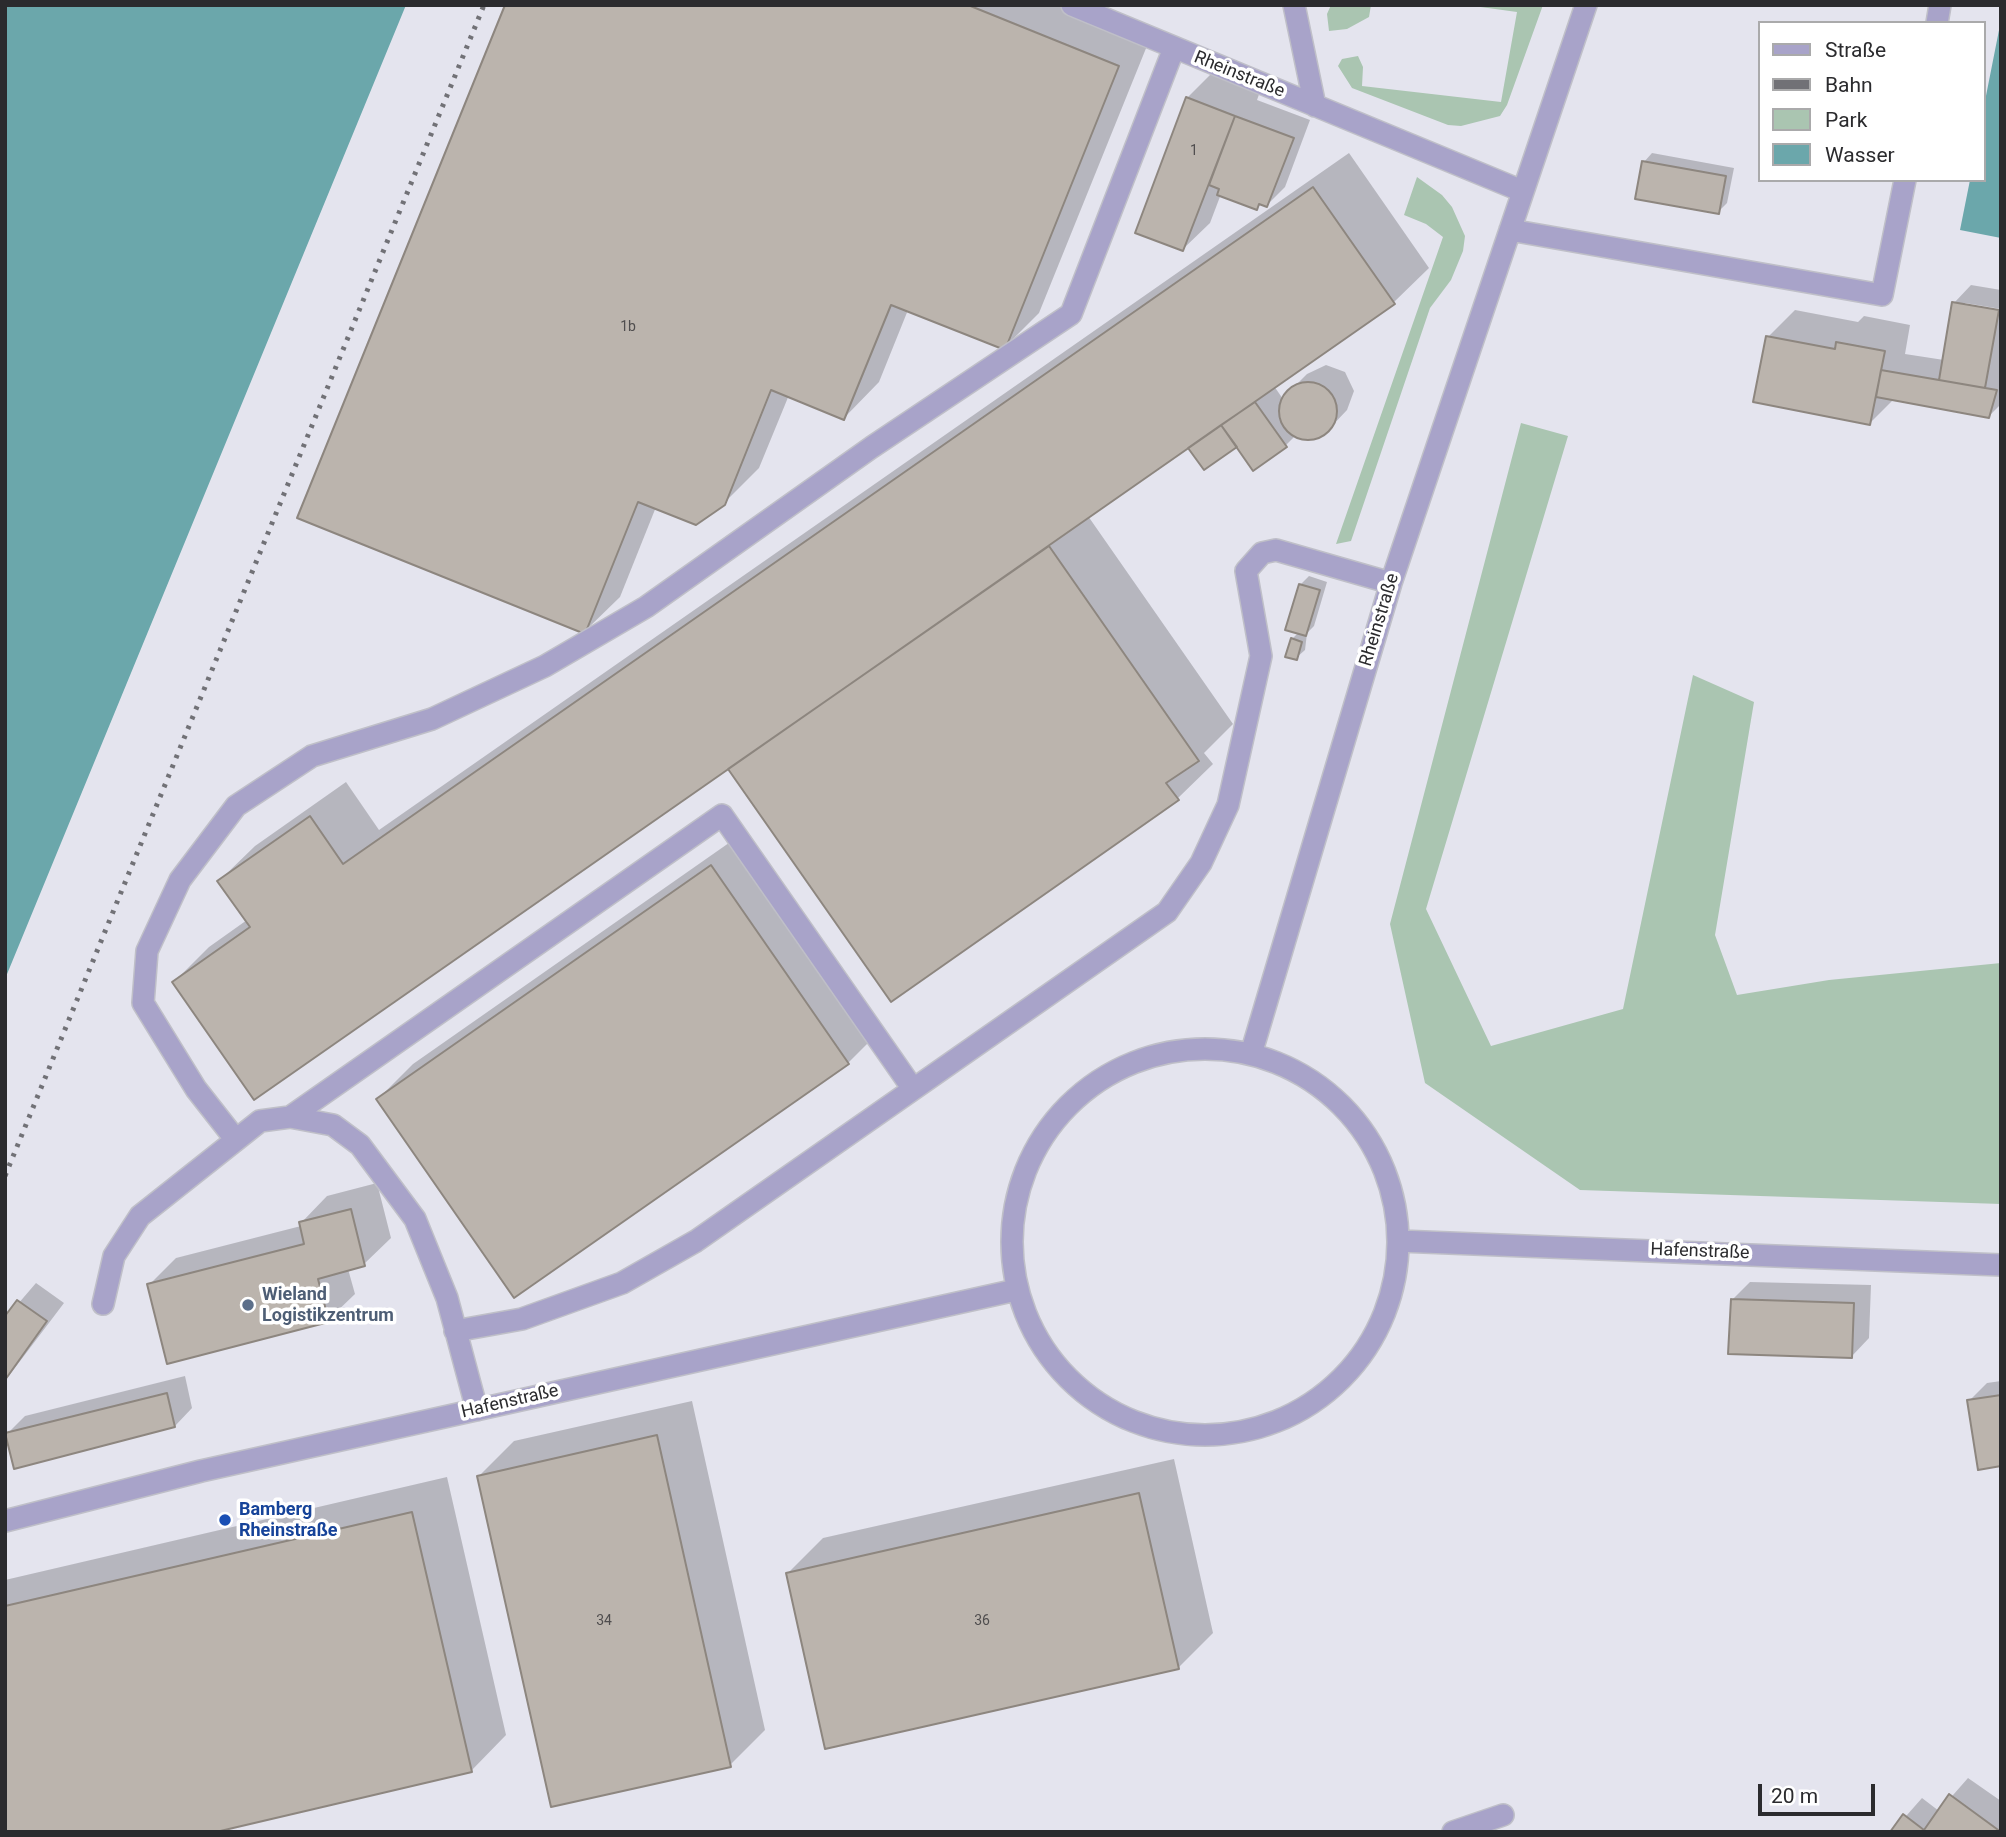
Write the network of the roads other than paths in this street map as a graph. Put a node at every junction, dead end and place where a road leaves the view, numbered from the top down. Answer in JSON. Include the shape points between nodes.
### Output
{"nodes":[{"id":1,"x":1072,"y":5,"type":"edge"},
{"id":2,"x":1294,"y":5,"type":"edge"},
{"id":3,"x":1586,"y":5,"type":"edge"},
{"id":4,"x":1107,"y":14,"type":"edge"},
{"id":5,"x":1174,"y":48,"type":"junction"},
{"id":6,"x":1315,"y":106,"type":"junction"},
{"id":7,"x":1905,"y":182,"type":"edge"},
{"id":8,"x":1522,"y":191,"type":"junction"},
{"id":9,"x":1510,"y":230,"type":"junction"},
{"id":10,"x":1391,"y":583,"type":"junction"},
{"id":11,"x":1251,"y":1054,"type":"junction"},
{"id":12,"x":913,"y":1089,"type":"junction"},
{"id":13,"x":290,"y":1117,"type":"junction"},
{"id":14,"x":236,"y":1140,"type":"junction"},
{"id":15,"x":1399,"y":1241,"type":"junction"},
{"id":16,"x":2001,"y":1265,"type":"edge"},
{"id":17,"x":1016,"y":1290,"type":"junction"},
{"id":18,"x":103,"y":1304,"type":"dead end"},
{"id":19,"x":455,"y":1331,"type":"junction"},
{"id":20,"x":477,"y":1409,"type":"junction"},
{"id":21,"x":5,"y":1521,"type":"edge"},
{"id":22,"x":1503,"y":1815,"type":"dead end"},
{"id":23,"x":1453,"y":1832,"type":"edge"}],
"edges":[{"from":1,"to":4,"type":"street","name":"Rheinstraße"},
{"from":2,"to":6,"type":"street"},
{"from":3,"to":8,"type":"street","name":"Rheinstraße"},
{"from":4,"to":5,"type":"street","name":"Rheinstraße"},
{"from":5,"to":6,"type":"street","name":"Rheinstraße"},
{"from":5,"to":14,"type":"street","via":[[1071,314],[635,614],[545,666],[432,719],[312,756],[236,806],[180,880],[147,951],[143,1003],[197,1089]]},
{"from":6,"to":8,"type":"street","name":"Rheinstraße"},
{"from":7,"to":9,"type":"street","via":[[1882,295]]},
{"from":8,"to":9,"type":"street","name":"Rheinstraße"},
{"from":9,"to":10,"type":"street","name":"Rheinstraße"},
{"from":10,"to":11,"type":"street","name":"Rheinstraße"},
{"from":10,"to":12,"type":"street","via":[[1276,550],[1262,553],[1246,571],[1261,656],[1228,805],[1201,863],[1167,912]]},
{"from":11,"to":15,"type":"street","via":[[1298,1072],[1340,1103],[1372,1143],[1392,1190]]},
{"from":11,"to":17,"type":"street","via":[[1194,1048],[1139,1060],[1089,1087],[1048,1127],[1022,1178],[1011,1234]]},
{"from":12,"to":13,"type":"street","via":[[722,815]]},
{"from":12,"to":19,"type":"street","via":[[696,1241],[622,1283],[522,1319]]},
{"from":13,"to":14,"type":"street","via":[[260,1121]]},
{"from":13,"to":19,"type":"street","via":[[333,1125],[360,1145],[415,1219],[447,1298]]},
{"from":14,"to":18,"type":"street","via":[[139,1216],[114,1256]]},
{"from":15,"to":16,"type":"street","name":"Hafenstraße"},
{"from":15,"to":17,"type":"street","via":[[1391,1297],[1368,1348],[1331,1390],[1283,1420],[1229,1435],[1173,1434],[1119,1417],[1073,1386],[1037,1342]]},
{"from":17,"to":20,"type":"street","name":"Hafenstraße"},
{"from":19,"to":20,"type":"street"},
{"from":20,"to":21,"type":"street","name":"Hafenstraße"},
{"from":22,"to":23,"type":"street"}]}
